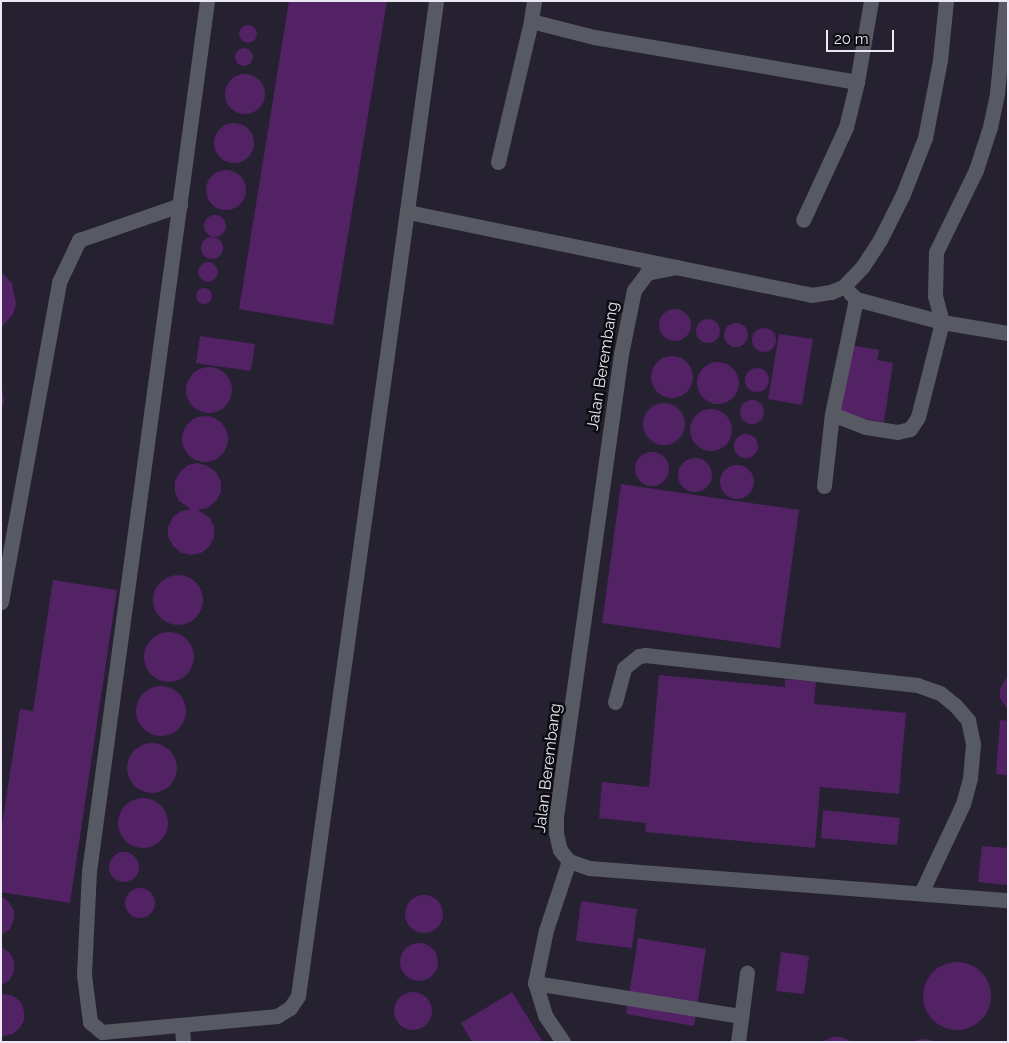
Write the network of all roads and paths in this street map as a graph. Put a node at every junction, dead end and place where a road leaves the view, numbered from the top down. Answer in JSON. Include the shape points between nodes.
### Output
{"nodes":[{"id":1,"x":207,"y":1,"type":"edge"},
{"id":2,"x":436,"y":1,"type":"edge"},
{"id":3,"x":534,"y":1,"type":"edge"},
{"id":4,"x":871,"y":1,"type":"edge"},
{"id":5,"x":946,"y":1,"type":"edge"},
{"id":6,"x":1006,"y":1,"type":"edge"},
{"id":7,"x":531,"y":21,"type":"junction"},
{"id":8,"x":857,"y":82,"type":"junction"},
{"id":9,"x":498,"y":162,"type":"dead end"},
{"id":10,"x":180,"y":205,"type":"junction"},
{"id":11,"x":408,"y":212,"type":"junction"},
{"id":12,"x":803,"y":220,"type":"dead end"},
{"id":13,"x":677,"y":268,"type":"junction"},
{"id":14,"x":843,"y":287,"type":"junction"},
{"id":15,"x":856,"y":299,"type":"junction"},
{"id":16,"x":942,"y":322,"type":"junction"},
{"id":17,"x":1008,"y":334,"type":"edge"},
{"id":18,"x":832,"y":414,"type":"junction"},
{"id":19,"x":824,"y":486,"type":"dead end"},
{"id":20,"x":1,"y":602,"type":"edge"},
{"id":21,"x":615,"y":702,"type":"dead end"},
{"id":22,"x":569,"y":861,"type":"junction"},
{"id":23,"x":921,"y":893,"type":"junction"},
{"id":24,"x":1008,"y":900,"type":"edge"},
{"id":25,"x":747,"y":973,"type":"dead end"},
{"id":26,"x":536,"y":982,"type":"junction"},
{"id":27,"x":741,"y":1016,"type":"junction"},
{"id":28,"x":182,"y":1025,"type":"junction"},
{"id":29,"x":183,"y":1042,"type":"edge"},
{"id":30,"x":564,"y":1042,"type":"edge"},
{"id":31,"x":738,"y":1042,"type":"edge"}],
"edges":[{"from":1,"to":10,"type":"lane"},
{"from":2,"to":11,"type":"lane"},
{"from":3,"to":7,"type":"lane"},
{"from":4,"to":8,"type":"lane"},
{"from":5,"to":14,"type":"lane","via":[[940,60],[924,138],[903,194],[880,240],[863,266]]},
{"from":6,"to":16,"type":"lane","via":[[997,93],[990,127],[976,170],[936,252],[935,296]]},
{"from":7,"to":8,"type":"lane","via":[[594,37]]},
{"from":7,"to":9,"type":"lane"},
{"from":8,"to":12,"type":"lane","via":[[846,126]]},
{"from":10,"to":20,"type":"lane","via":[[79,240],[59,282]]},
{"from":10,"to":28,"type":"lane","via":[[89,871],[84,975],[89,1017],[98,1030]]},
{"from":11,"to":13,"type":"lane"},
{"from":11,"to":28,"type":"lane","via":[[298,996],[290,1008],[277,1016]]},
{"from":13,"to":14,"type":"lane","via":[[812,295]]},
{"from":13,"to":22,"type":"lane","name":"Jalan Berembang","via":[[647,273],[634,290],[621,354],[556,819],[557,843]]},
{"from":14,"to":15,"type":"lane"},
{"from":15,"to":16,"type":"lane"},
{"from":15,"to":18,"type":"lane"},
{"from":16,"to":17,"type":"lane"},
{"from":16,"to":18,"type":"lane","via":[[918,417],[910,429],[897,432],[866,427]]},
{"from":18,"to":19,"type":"lane"},
{"from":21,"to":23,"type":"lane","via":[[624,668],[645,655],[917,685],[940,693],[968,720],[973,744],[970,778],[963,804]]},
{"from":22,"to":23,"type":"lane","via":[[589,868]]},
{"from":22,"to":26,"type":"lane","via":[[546,930]]},
{"from":23,"to":24,"type":"lane"},
{"from":25,"to":27,"type":"lane"},
{"from":26,"to":27,"type":"lane"},
{"from":26,"to":30,"type":"lane","via":[[545,1015]]},
{"from":27,"to":31,"type":"lane"},
{"from":28,"to":29,"type":"lane"}]}
